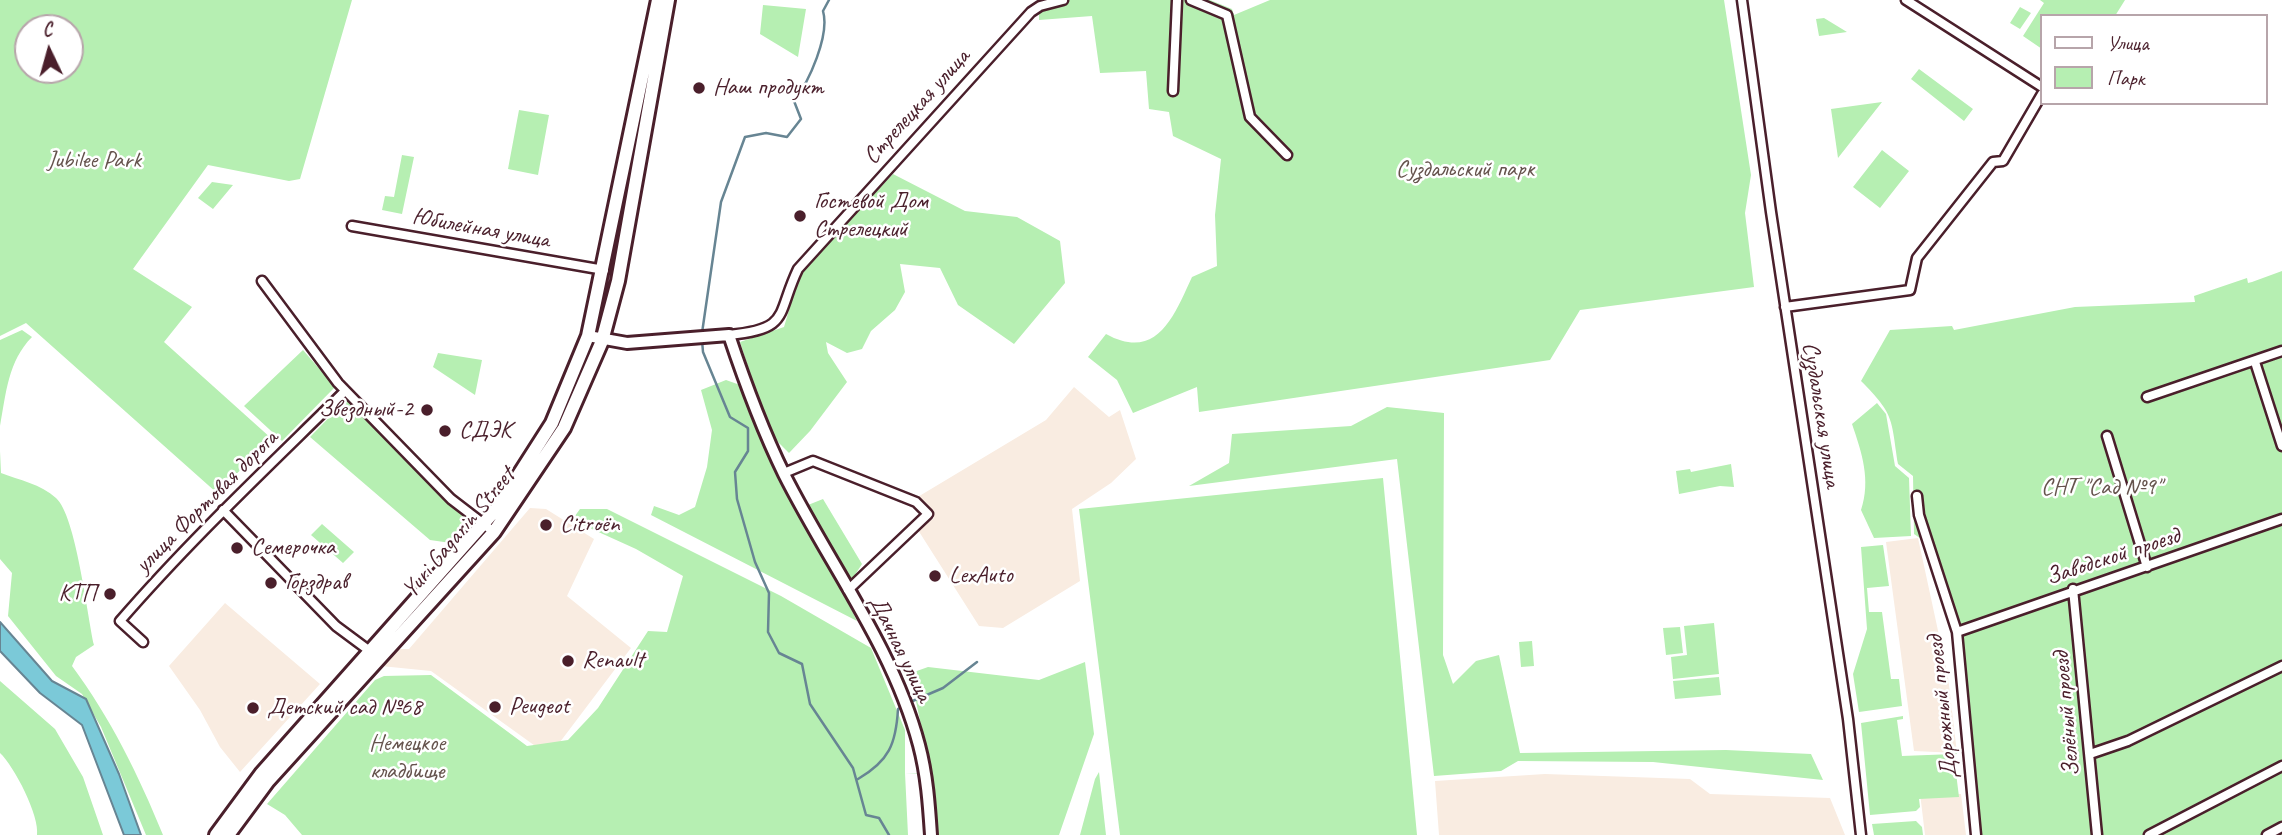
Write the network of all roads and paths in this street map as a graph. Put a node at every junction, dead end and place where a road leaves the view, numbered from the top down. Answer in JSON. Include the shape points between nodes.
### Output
{"nodes":[{"id":1,"x":657,"y":0,"type":"edge"},
{"id":2,"x":668,"y":0,"type":"edge"},
{"id":3,"x":1063,"y":0,"type":"edge"},
{"id":4,"x":1177,"y":0,"type":"edge"},
{"id":5,"x":1191,"y":0,"type":"edge"},
{"id":6,"x":1742,"y":0,"type":"edge"},
{"id":7,"x":1906,"y":0,"type":"edge"},
{"id":8,"x":2040,"y":86,"type":"edge"},
{"id":9,"x":1173,"y":91,"type":"dead end"},
{"id":10,"x":2040,"y":97,"type":"edge"},
{"id":11,"x":1287,"y":155,"type":"dead end"},
{"id":12,"x":352,"y":226,"type":"dead end"},
{"id":13,"x":604,"y":270,"type":"junction"},
{"id":14,"x":262,"y":281,"type":"dead end"},
{"id":15,"x":1785,"y":307,"type":"junction"},
{"id":16,"x":729,"y":335,"type":"junction"},
{"id":17,"x":588,"y":336,"type":"junction"},
{"id":18,"x":602,"y":341,"type":"junction"},
{"id":19,"x":2282,"y":351,"type":"edge"},
{"id":20,"x":2255,"y":362,"type":"junction"},
{"id":21,"x":345,"y":391,"type":"junction"},
{"id":22,"x":2147,"y":397,"type":"dead end"},
{"id":23,"x":2107,"y":436,"type":"dead end"},
{"id":24,"x":2282,"y":446,"type":"edge"},
{"id":25,"x":784,"y":473,"type":"junction"},
{"id":26,"x":1917,"y":496,"type":"dead end"},
{"id":27,"x":223,"y":510,"type":"junction"},
{"id":28,"x":2282,"y":519,"type":"edge"},
{"id":29,"x":489,"y":528,"type":"junction"},
{"id":30,"x":2147,"y":567,"type":"junction"},
{"id":31,"x":2073,"y":589,"type":"junction"},
{"id":32,"x":848,"y":590,"type":"junction"},
{"id":33,"x":1957,"y":632,"type":"junction"},
{"id":34,"x":143,"y":642,"type":"dead end"},
{"id":35,"x":371,"y":652,"type":"junction"},
{"id":36,"x":2282,"y":666,"type":"edge"},
{"id":37,"x":2090,"y":754,"type":"junction"},
{"id":38,"x":2282,"y":766,"type":"edge"},
{"id":39,"x":2282,"y":827,"type":"edge"},
{"id":40,"x":216,"y":835,"type":"edge"},
{"id":41,"x":228,"y":835,"type":"edge"},
{"id":42,"x":931,"y":835,"type":"edge"},
{"id":43,"x":1861,"y":835,"type":"edge"},
{"id":44,"x":1976,"y":835,"type":"edge"},
{"id":45,"x":2098,"y":835,"type":"edge"},
{"id":46,"x":2149,"y":835,"type":"edge"},
{"id":47,"x":2267,"y":835,"type":"edge"}],
"edges":[{"from":1,"to":13,"type":"main road","name":"Yuri Gagarin Street"},
{"from":2,"to":18,"type":"main road","name":"Yuri Gagarin Street","via":[[618,281]]},
{"from":3,"to":16,"type":"street","name":"Стрелецкая улица","via":[[1031,12],[798,269],[782,317],[775,324]]},
{"from":4,"to":9,"type":"street"},
{"from":5,"to":11,"type":"street","via":[[1227,15],[1250,117]]},
{"from":6,"to":15,"type":"street","name":"Суздальская улица"},
{"from":7,"to":8,"type":"street"},
{"from":10,"to":15,"type":"street","via":[[2003,161],[1993,162],[1917,258],[1910,289]]},
{"from":12,"to":13,"type":"street","name":"Юбилейная улица"},
{"from":13,"to":17,"type":"main road","name":"Yuri Gagarin Street"},
{"from":14,"to":21,"type":"street"},
{"from":15,"to":43,"type":"street","name":"Суздальская улица","via":[[1848,719]]},
{"from":16,"to":18,"type":"street","name":"Стрелецкая улица"},
{"from":16,"to":25,"type":"street"},
{"from":17,"to":18,"type":"street","name":"Стрелецкая улица"},
{"from":17,"to":29,"type":"main road","name":"Yuri Gagarin Street","via":[[552,423]]},
{"from":18,"to":29,"type":"main road","name":"Yuri Gagarin Street","via":[[564,428],[516,503]]},
{"from":19,"to":20,"type":"street"},
{"from":20,"to":22,"type":"street"},
{"from":20,"to":24,"type":"street"},
{"from":21,"to":27,"type":"street","name":"улица Фортовая дорога"},
{"from":21,"to":29,"type":"street","via":[[451,499]]},
{"from":23,"to":30,"type":"street"},
{"from":25,"to":32,"type":"street"},
{"from":25,"to":32,"type":"street","name":"Дачная улица","via":[[813,461],[916,502],[928,514]]},
{"from":26,"to":33,"type":"street","name":"Дорожный проезд"},
{"from":27,"to":34,"type":"street","name":"улица Фортовая дорога","via":[[120,621]]},
{"from":27,"to":35,"type":"street","via":[[336,626]]},
{"from":28,"to":30,"type":"street","name":"Заводской проезд"},
{"from":29,"to":35,"type":"main road","name":"Yuri Gagarin Street"},
{"from":29,"to":41,"type":"main road","name":"Yuri Gagarin Street","via":[[268,781]]},
{"from":30,"to":31,"type":"street","name":"Заводской проезд"},
{"from":31,"to":33,"type":"street","name":"Заводской проезд"},
{"from":31,"to":37,"type":"street","name":"Зелёный проезд"},
{"from":32,"to":42,"type":"street","name":"Дачная улица","via":[[884,654],[908,712],[923,761]]},
{"from":33,"to":44,"type":"street","name":"Дорожный проезд"},
{"from":35,"to":40,"type":"main road","name":"Yuri Gagarin Street","via":[[261,774]]},
{"from":36,"to":37,"type":"street","via":[[2129,741]]},
{"from":37,"to":45,"type":"street","name":"Зелёный проезд"},
{"from":38,"to":46,"type":"street"},
{"from":39,"to":47,"type":"street"}]}
